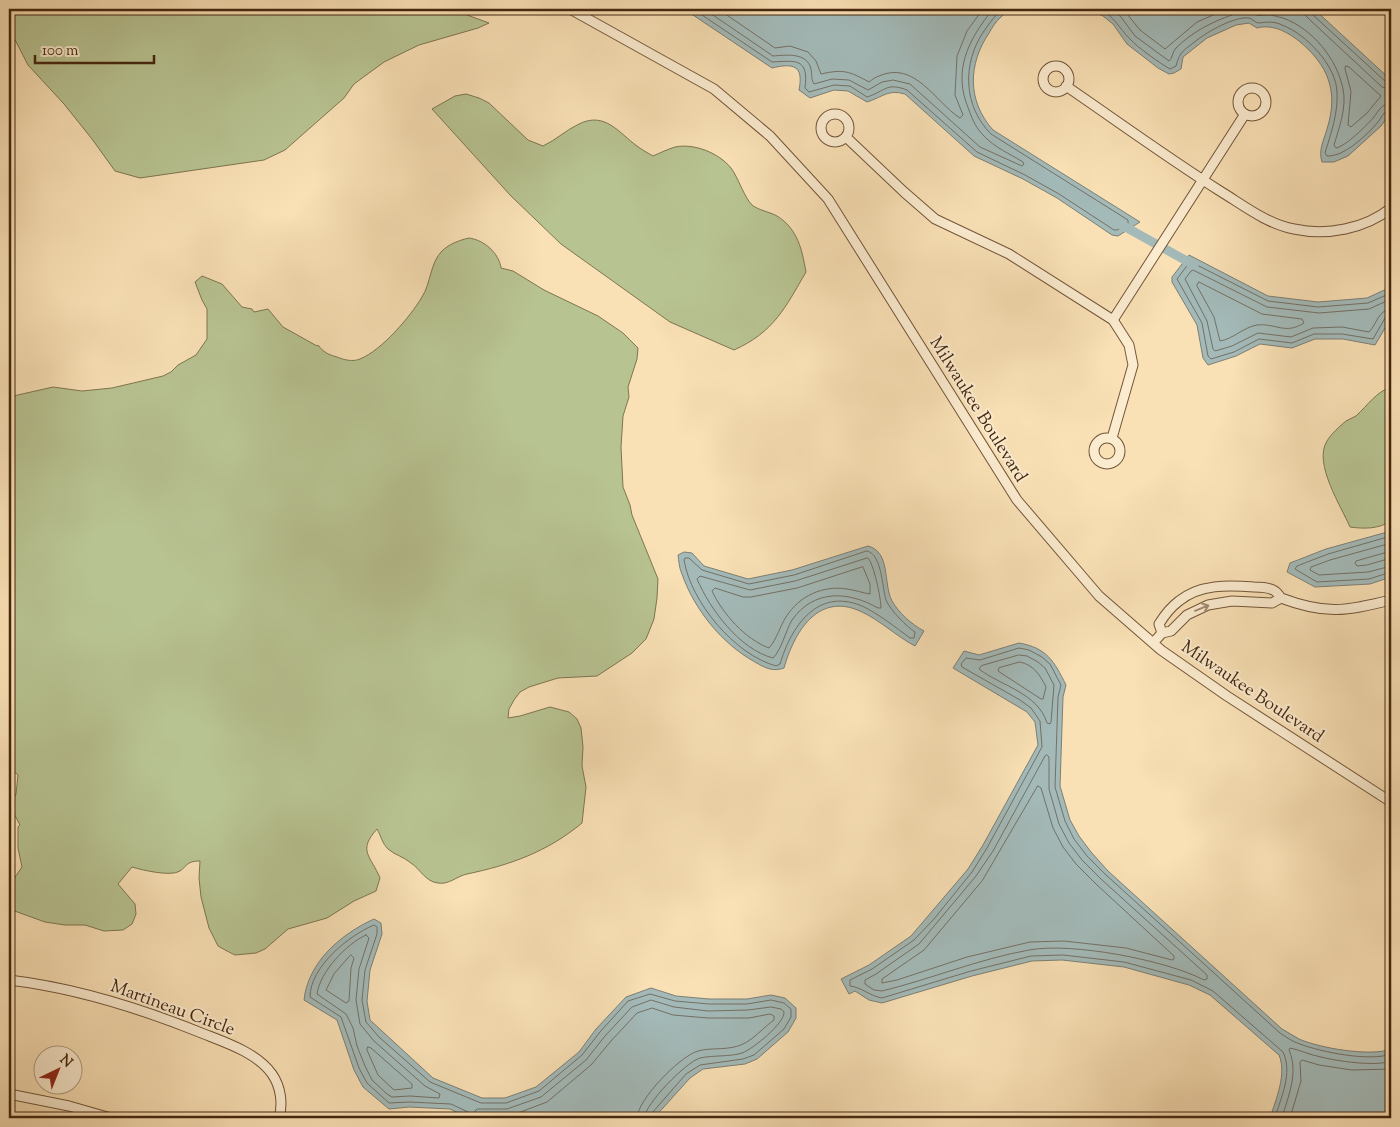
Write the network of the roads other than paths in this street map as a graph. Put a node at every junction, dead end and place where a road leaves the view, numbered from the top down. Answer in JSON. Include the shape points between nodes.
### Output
{"nodes":[{"id":1,"x":570,"y":9,"type":"edge"},
{"id":2,"x":1066,"y":86,"type":"dead end"},
{"id":3,"x":1245,"y":114,"type":"dead end"},
{"id":4,"x":846,"y":137,"type":"dead end"},
{"id":5,"x":1204,"y":181,"type":"junction"},
{"id":6,"x":1391,"y":208,"type":"edge"},
{"id":7,"x":1113,"y":320,"type":"junction"},
{"id":8,"x":1112,"y":438,"type":"dead end"},
{"id":9,"x":1233,"y":585,"type":"junction"},
{"id":10,"x":1281,"y":598,"type":"junction"},
{"id":11,"x":1391,"y":600,"type":"edge"},
{"id":12,"x":1232,"y":601,"type":"junction"},
{"id":13,"x":1162,"y":633,"type":"junction"},
{"id":14,"x":1153,"y":643,"type":"junction"},
{"id":15,"x":1391,"y":802,"type":"edge"},
{"id":16,"x":9,"y":980,"type":"edge"},
{"id":17,"x":9,"y":1094,"type":"edge"},
{"id":18,"x":111,"y":1118,"type":"edge"},
{"id":19,"x":279,"y":1118,"type":"edge"}],
"edges":[{"from":1,"to":14,"type":"street","name":"Milwaukee Boulevard","via":[[714,89],[770,136],[828,199],[1017,500],[1099,596]]},
{"from":2,"to":5,"type":"street"},
{"from":3,"to":5,"type":"street"},
{"from":4,"to":7,"type":"street","via":[[935,219],[1010,254]]},
{"from":5,"to":6,"type":"street","via":[[1277,224],[1309,232],[1351,228]]},
{"from":5,"to":7,"type":"street"},
{"from":7,"to":8,"type":"street","via":[[1129,345],[1133,365]]},
{"from":9,"to":10,"type":"street","via":[[1264,587]]},
{"from":9,"to":12,"type":"street"},
{"from":9,"to":13,"type":"street","via":[[1204,589],[1179,600],[1159,624]]},
{"from":10,"to":11,"type":"street","via":[[1325,610]]},
{"from":10,"to":12,"type":"street","via":[[1272,603]]},
{"from":13,"to":12,"type":"street","one_way":true,"via":[[1171,631],[1180,620],[1197,610]]},
{"from":13,"to":14,"type":"street"},
{"from":14,"to":15,"type":"street","name":"Milwaukee Boulevard","via":[[1227,696]]},
{"from":16,"to":19,"type":"street","name":"Martineau Circle","via":[[70,990],[133,1007],[238,1049],[272,1074],[280,1095]]},
{"from":17,"to":18,"type":"street"}]}
